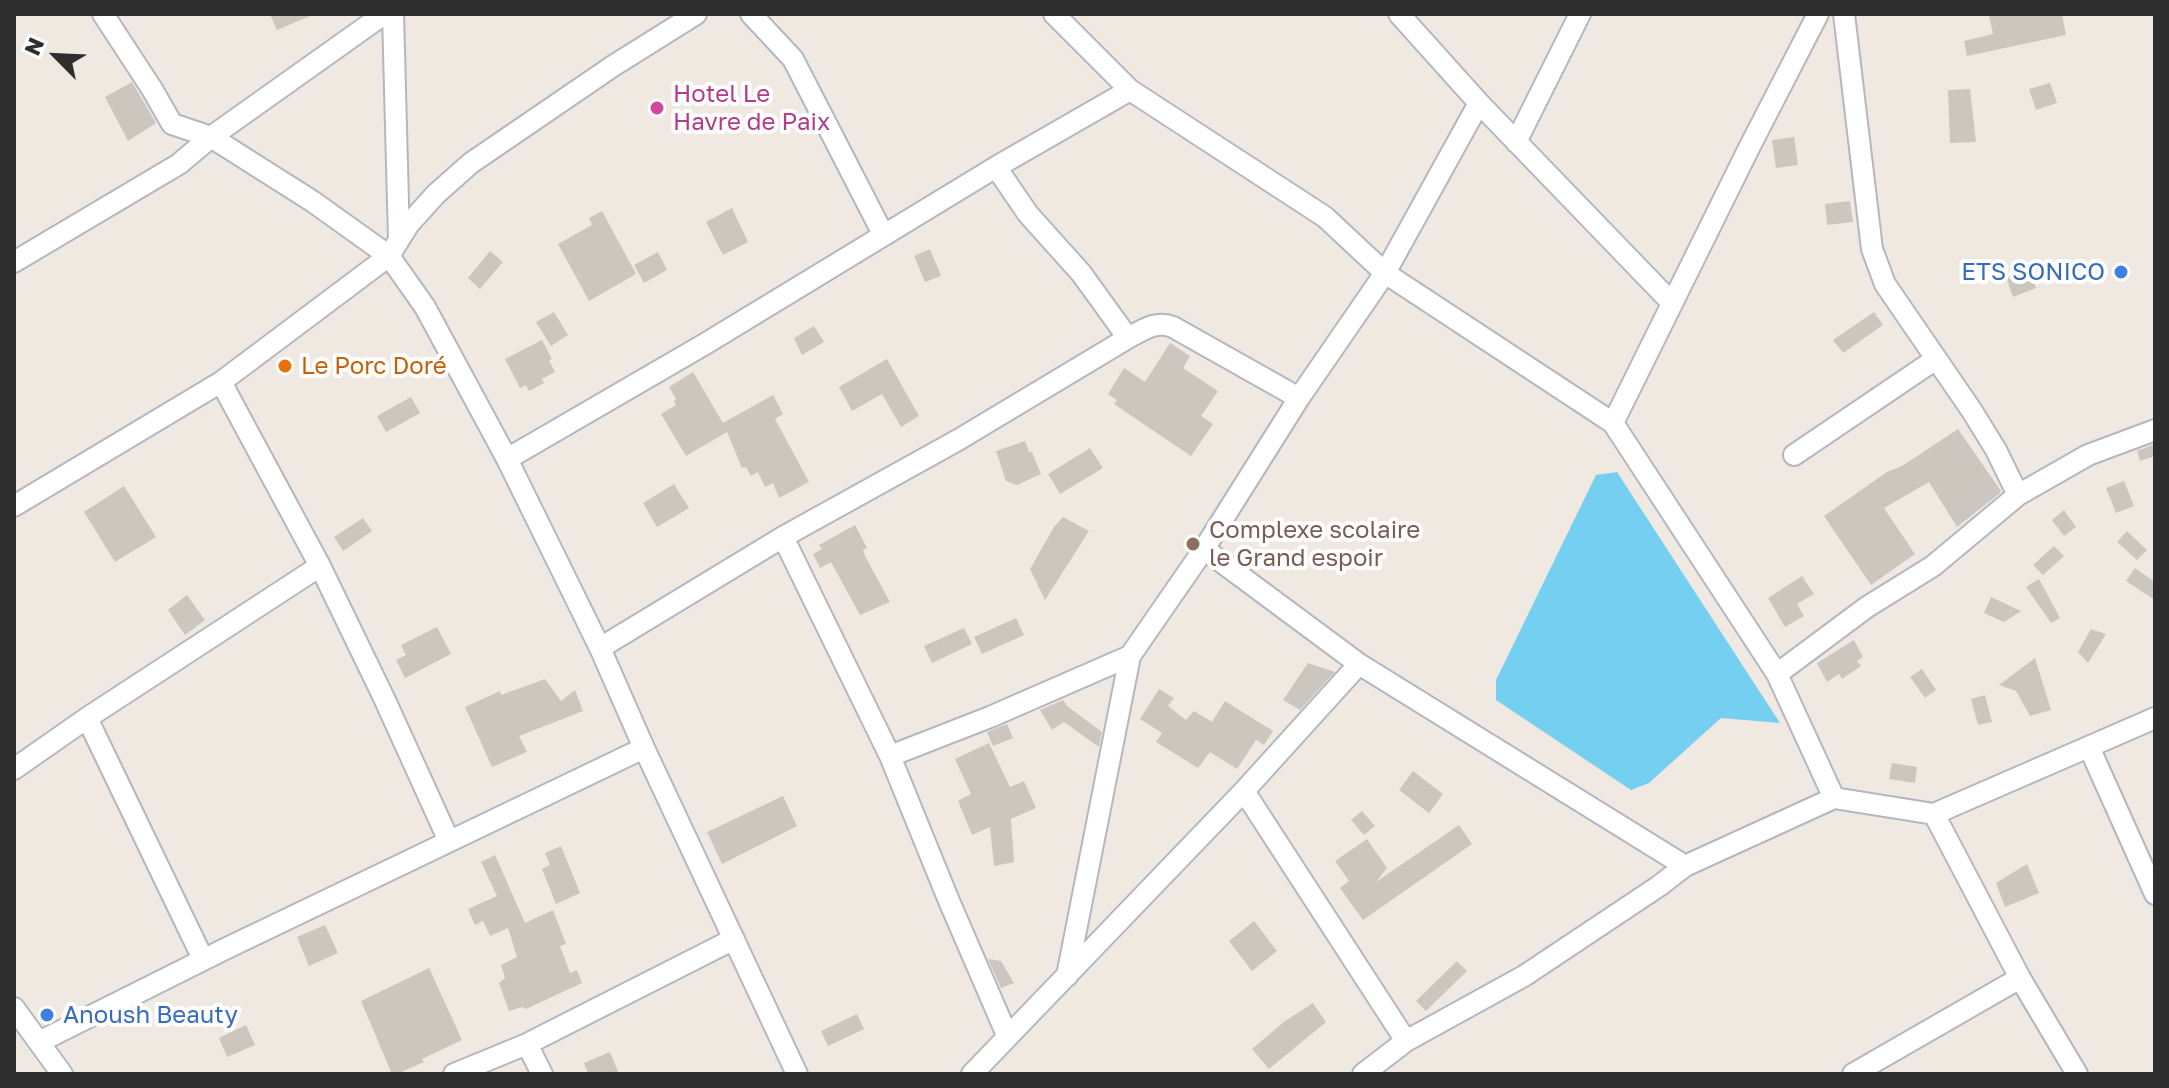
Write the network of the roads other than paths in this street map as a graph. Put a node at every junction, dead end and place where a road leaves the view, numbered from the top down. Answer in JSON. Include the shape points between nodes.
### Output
{"nodes":[{"id":1,"x":103,"y":14,"type":"edge"},
{"id":2,"x":384,"y":14,"type":"edge"},
{"id":3,"x":393,"y":14,"type":"edge"},
{"id":4,"x":696,"y":14,"type":"edge"},
{"id":5,"x":751,"y":14,"type":"edge"},
{"id":6,"x":1054,"y":14,"type":"edge"},
{"id":7,"x":1399,"y":14,"type":"edge"},
{"id":8,"x":1580,"y":14,"type":"edge"},
{"id":9,"x":1818,"y":14,"type":"edge"},
{"id":10,"x":1844,"y":14,"type":"edge"},
{"id":11,"x":1130,"y":90,"type":"junction"},
{"id":12,"x":1479,"y":103,"type":"junction"},
{"id":13,"x":211,"y":137,"type":"junction"},
{"id":14,"x":1516,"y":142,"type":"junction"},
{"id":15,"x":996,"y":167,"type":"junction"},
{"id":16,"x":883,"y":234,"type":"junction"},
{"id":17,"x":394,"y":248,"type":"junction"},
{"id":18,"x":14,"y":262,"type":"edge"},
{"id":19,"x":1385,"y":273,"type":"junction"},
{"id":20,"x":1672,"y":303,"type":"junction"},
{"id":21,"x":1128,"y":338,"type":"junction"},
{"id":22,"x":1936,"y":359,"type":"junction"},
{"id":23,"x":221,"y":382,"type":"junction"},
{"id":24,"x":1299,"y":398,"type":"junction"},
{"id":25,"x":1613,"y":423,"type":"junction"},
{"id":26,"x":2155,"y":430,"type":"edge"},
{"id":27,"x":1794,"y":455,"type":"dead end"},
{"id":28,"x":507,"y":459,"type":"junction"},
{"id":29,"x":2018,"y":495,"type":"junction"},
{"id":30,"x":14,"y":506,"type":"edge"},
{"id":31,"x":783,"y":537,"type":"junction"},
{"id":32,"x":1204,"y":549,"type":"junction"},
{"id":33,"x":320,"y":566,"type":"junction"},
{"id":34,"x":600,"y":648,"type":"junction"},
{"id":35,"x":1130,"y":656,"type":"junction"},
{"id":36,"x":1359,"y":664,"type":"junction"},
{"id":37,"x":1777,"y":674,"type":"junction"},
{"id":38,"x":87,"y":718,"type":"junction"},
{"id":39,"x":2155,"y":718,"type":"edge"},
{"id":40,"x":2089,"y":747,"type":"junction"},
{"id":41,"x":644,"y":748,"type":"junction"},
{"id":42,"x":890,"y":756,"type":"junction"},
{"id":43,"x":14,"y":769,"type":"edge"},
{"id":44,"x":1244,"y":791,"type":"junction"},
{"id":45,"x":1834,"y":798,"type":"junction"},
{"id":46,"x":1934,"y":814,"type":"junction"},
{"id":47,"x":449,"y":841,"type":"junction"},
{"id":48,"x":1685,"y":866,"type":"junction"},
{"id":49,"x":2155,"y":894,"type":"edge"},
{"id":50,"x":734,"y":939,"type":"junction"},
{"id":51,"x":203,"y":959,"type":"junction"},
{"id":52,"x":1067,"y":976,"type":"junction"},
{"id":53,"x":2020,"y":978,"type":"junction"},
{"id":54,"x":14,"y":1008,"type":"edge"},
{"id":55,"x":1007,"y":1035,"type":"junction"},
{"id":56,"x":1406,"y":1041,"type":"junction"},
{"id":57,"x":39,"y":1042,"type":"junction"},
{"id":58,"x":527,"y":1044,"type":"junction"},
{"id":59,"x":62,"y":1074,"type":"edge"},
{"id":60,"x":454,"y":1074,"type":"edge"},
{"id":61,"x":542,"y":1074,"type":"edge"},
{"id":62,"x":797,"y":1074,"type":"edge"},
{"id":63,"x":972,"y":1074,"type":"edge"},
{"id":64,"x":1363,"y":1074,"type":"edge"},
{"id":65,"x":1853,"y":1074,"type":"edge"},
{"id":66,"x":2077,"y":1074,"type":"edge"}],
"edges":[{"from":1,"to":13,"type":"street","via":[[172,124]]},
{"from":2,"to":13,"type":"street"},
{"from":3,"to":17,"type":"street"},
{"from":4,"to":17,"type":"street","via":[[471,163],[436,194]]},
{"from":5,"to":16,"type":"street","via":[[793,59]]},
{"from":6,"to":11,"type":"street"},
{"from":7,"to":12,"type":"street"},
{"from":8,"to":14,"type":"street"},
{"from":9,"to":20,"type":"street"},
{"from":10,"to":22,"type":"street","via":[[1872,249],[1885,284]]},
{"from":11,"to":15,"type":"street"},
{"from":11,"to":19,"type":"street","via":[[1325,217]]},
{"from":12,"to":14,"type":"street"},
{"from":12,"to":19,"type":"street"},
{"from":13,"to":17,"type":"street"},
{"from":13,"to":18,"type":"street","via":[[179,164]]},
{"from":14,"to":20,"type":"street"},
{"from":15,"to":16,"type":"street"},
{"from":15,"to":21,"type":"street"},
{"from":16,"to":28,"type":"street"},
{"from":17,"to":23,"type":"street"},
{"from":17,"to":28,"type":"street"},
{"from":19,"to":24,"type":"street"},
{"from":19,"to":25,"type":"street"},
{"from":20,"to":25,"type":"street"},
{"from":21,"to":24,"type":"street","via":[[1164,323]]},
{"from":21,"to":31,"type":"street"},
{"from":22,"to":27,"type":"street"},
{"from":22,"to":29,"type":"street","via":[[1996,450]]},
{"from":23,"to":30,"type":"street"},
{"from":23,"to":33,"type":"street"},
{"from":24,"to":32,"type":"street"},
{"from":25,"to":37,"type":"street"},
{"from":26,"to":29,"type":"street","via":[[2088,455]]},
{"from":28,"to":34,"type":"street"},
{"from":29,"to":37,"type":"street","via":[[1933,566]]},
{"from":31,"to":34,"type":"street"},
{"from":31,"to":42,"type":"street"},
{"from":32,"to":35,"type":"street"},
{"from":32,"to":36,"type":"street"},
{"from":33,"to":38,"type":"street"},
{"from":33,"to":47,"type":"street"},
{"from":34,"to":41,"type":"street"},
{"from":35,"to":42,"type":"street"},
{"from":35,"to":52,"type":"street"},
{"from":36,"to":44,"type":"street"},
{"from":36,"to":48,"type":"street"},
{"from":37,"to":45,"type":"street"},
{"from":38,"to":43,"type":"street"},
{"from":38,"to":51,"type":"street"},
{"from":39,"to":40,"type":"street"},
{"from":40,"to":46,"type":"street"},
{"from":40,"to":49,"type":"street"},
{"from":41,"to":47,"type":"street"},
{"from":41,"to":50,"type":"street"},
{"from":42,"to":55,"type":"street"},
{"from":44,"to":52,"type":"street"},
{"from":44,"to":56,"type":"street"},
{"from":45,"to":46,"type":"street"},
{"from":45,"to":48,"type":"street"},
{"from":46,"to":53,"type":"street"},
{"from":47,"to":51,"type":"street"},
{"from":48,"to":56,"type":"street","via":[[1524,976]]},
{"from":50,"to":58,"type":"street"},
{"from":50,"to":62,"type":"street"},
{"from":51,"to":57,"type":"street"},
{"from":52,"to":55,"type":"street"},
{"from":53,"to":65,"type":"street"},
{"from":53,"to":66,"type":"street"},
{"from":54,"to":57,"type":"street"},
{"from":55,"to":63,"type":"street"},
{"from":56,"to":64,"type":"street"},
{"from":57,"to":59,"type":"street"},
{"from":58,"to":60,"type":"street"},
{"from":58,"to":61,"type":"street"}]}
